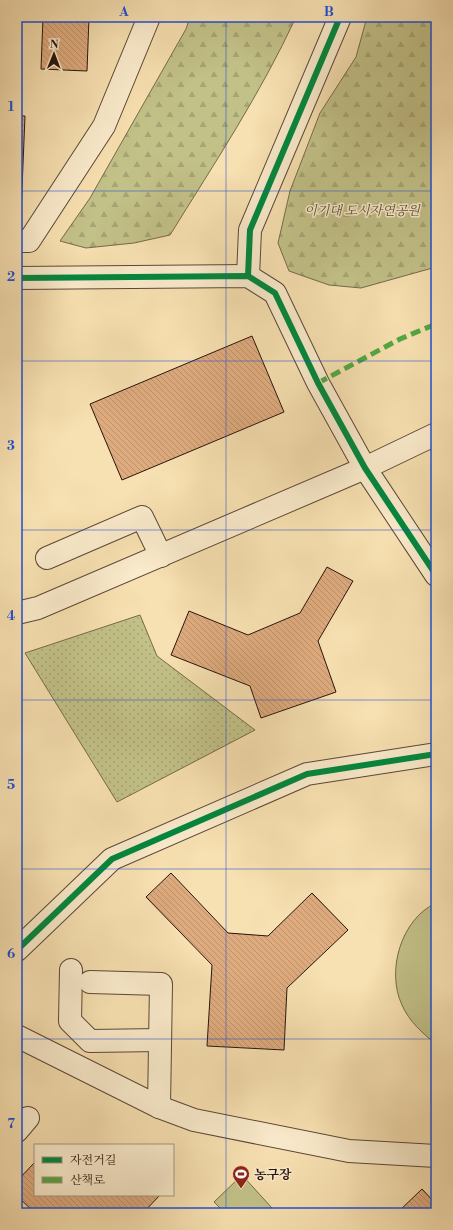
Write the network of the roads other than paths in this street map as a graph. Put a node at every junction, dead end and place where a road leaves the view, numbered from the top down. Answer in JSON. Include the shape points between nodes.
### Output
{"nodes":[{"id":1,"x":149,"y":17,"type":"edge"},
{"id":2,"x":340,"y":17,"type":"edge"},
{"id":3,"x":17,"y":241,"type":"edge"},
{"id":4,"x":248,"y":276,"type":"junction"},
{"id":5,"x":17,"y":278,"type":"edge"},
{"id":6,"x":436,"y":434,"type":"edge"},
{"id":7,"x":365,"y":468,"type":"junction"},
{"id":8,"x":161,"y":556,"type":"junction"},
{"id":9,"x":47,"y":558,"type":"dead end"},
{"id":10,"x":436,"y":575,"type":"edge"},
{"id":11,"x":17,"y":613,"type":"edge"},
{"id":12,"x":436,"y":754,"type":"edge"},
{"id":13,"x":17,"y":950,"type":"edge"},
{"id":14,"x":71,"y":970,"type":"dead end"},
{"id":15,"x":90,"y":982,"type":"dead end"},
{"id":16,"x":17,"y":1036,"type":"edge"},
{"id":17,"x":160,"y":1040,"type":"junction"},
{"id":18,"x":159,"y":1107,"type":"junction"},
{"id":19,"x":436,"y":1156,"type":"edge"}],
"edges":[{"from":1,"to":3,"type":"street","via":[[104,126],[29,241]]},
{"from":2,"to":4,"type":"street","via":[[250,230]]},
{"from":4,"to":5,"type":"street"},
{"from":4,"to":7,"type":"street","via":[[275,294],[318,383]]},
{"from":6,"to":7,"type":"street"},
{"from":7,"to":8,"type":"street"},
{"from":7,"to":10,"type":"street"},
{"from":8,"to":9,"type":"street","via":[[142,517]]},
{"from":8,"to":11,"type":"street","via":[[38,608]]},
{"from":12,"to":13,"type":"street","via":[[307,774],[112,859]]},
{"from":14,"to":17,"type":"street","via":[[70,1021],[90,1041]]},
{"from":15,"to":17,"type":"street","via":[[161,984]]},
{"from":16,"to":18,"type":"street"},
{"from":17,"to":18,"type":"street"},
{"from":18,"to":19,"type":"street","via":[[194,1120],[349,1151]]}]}
